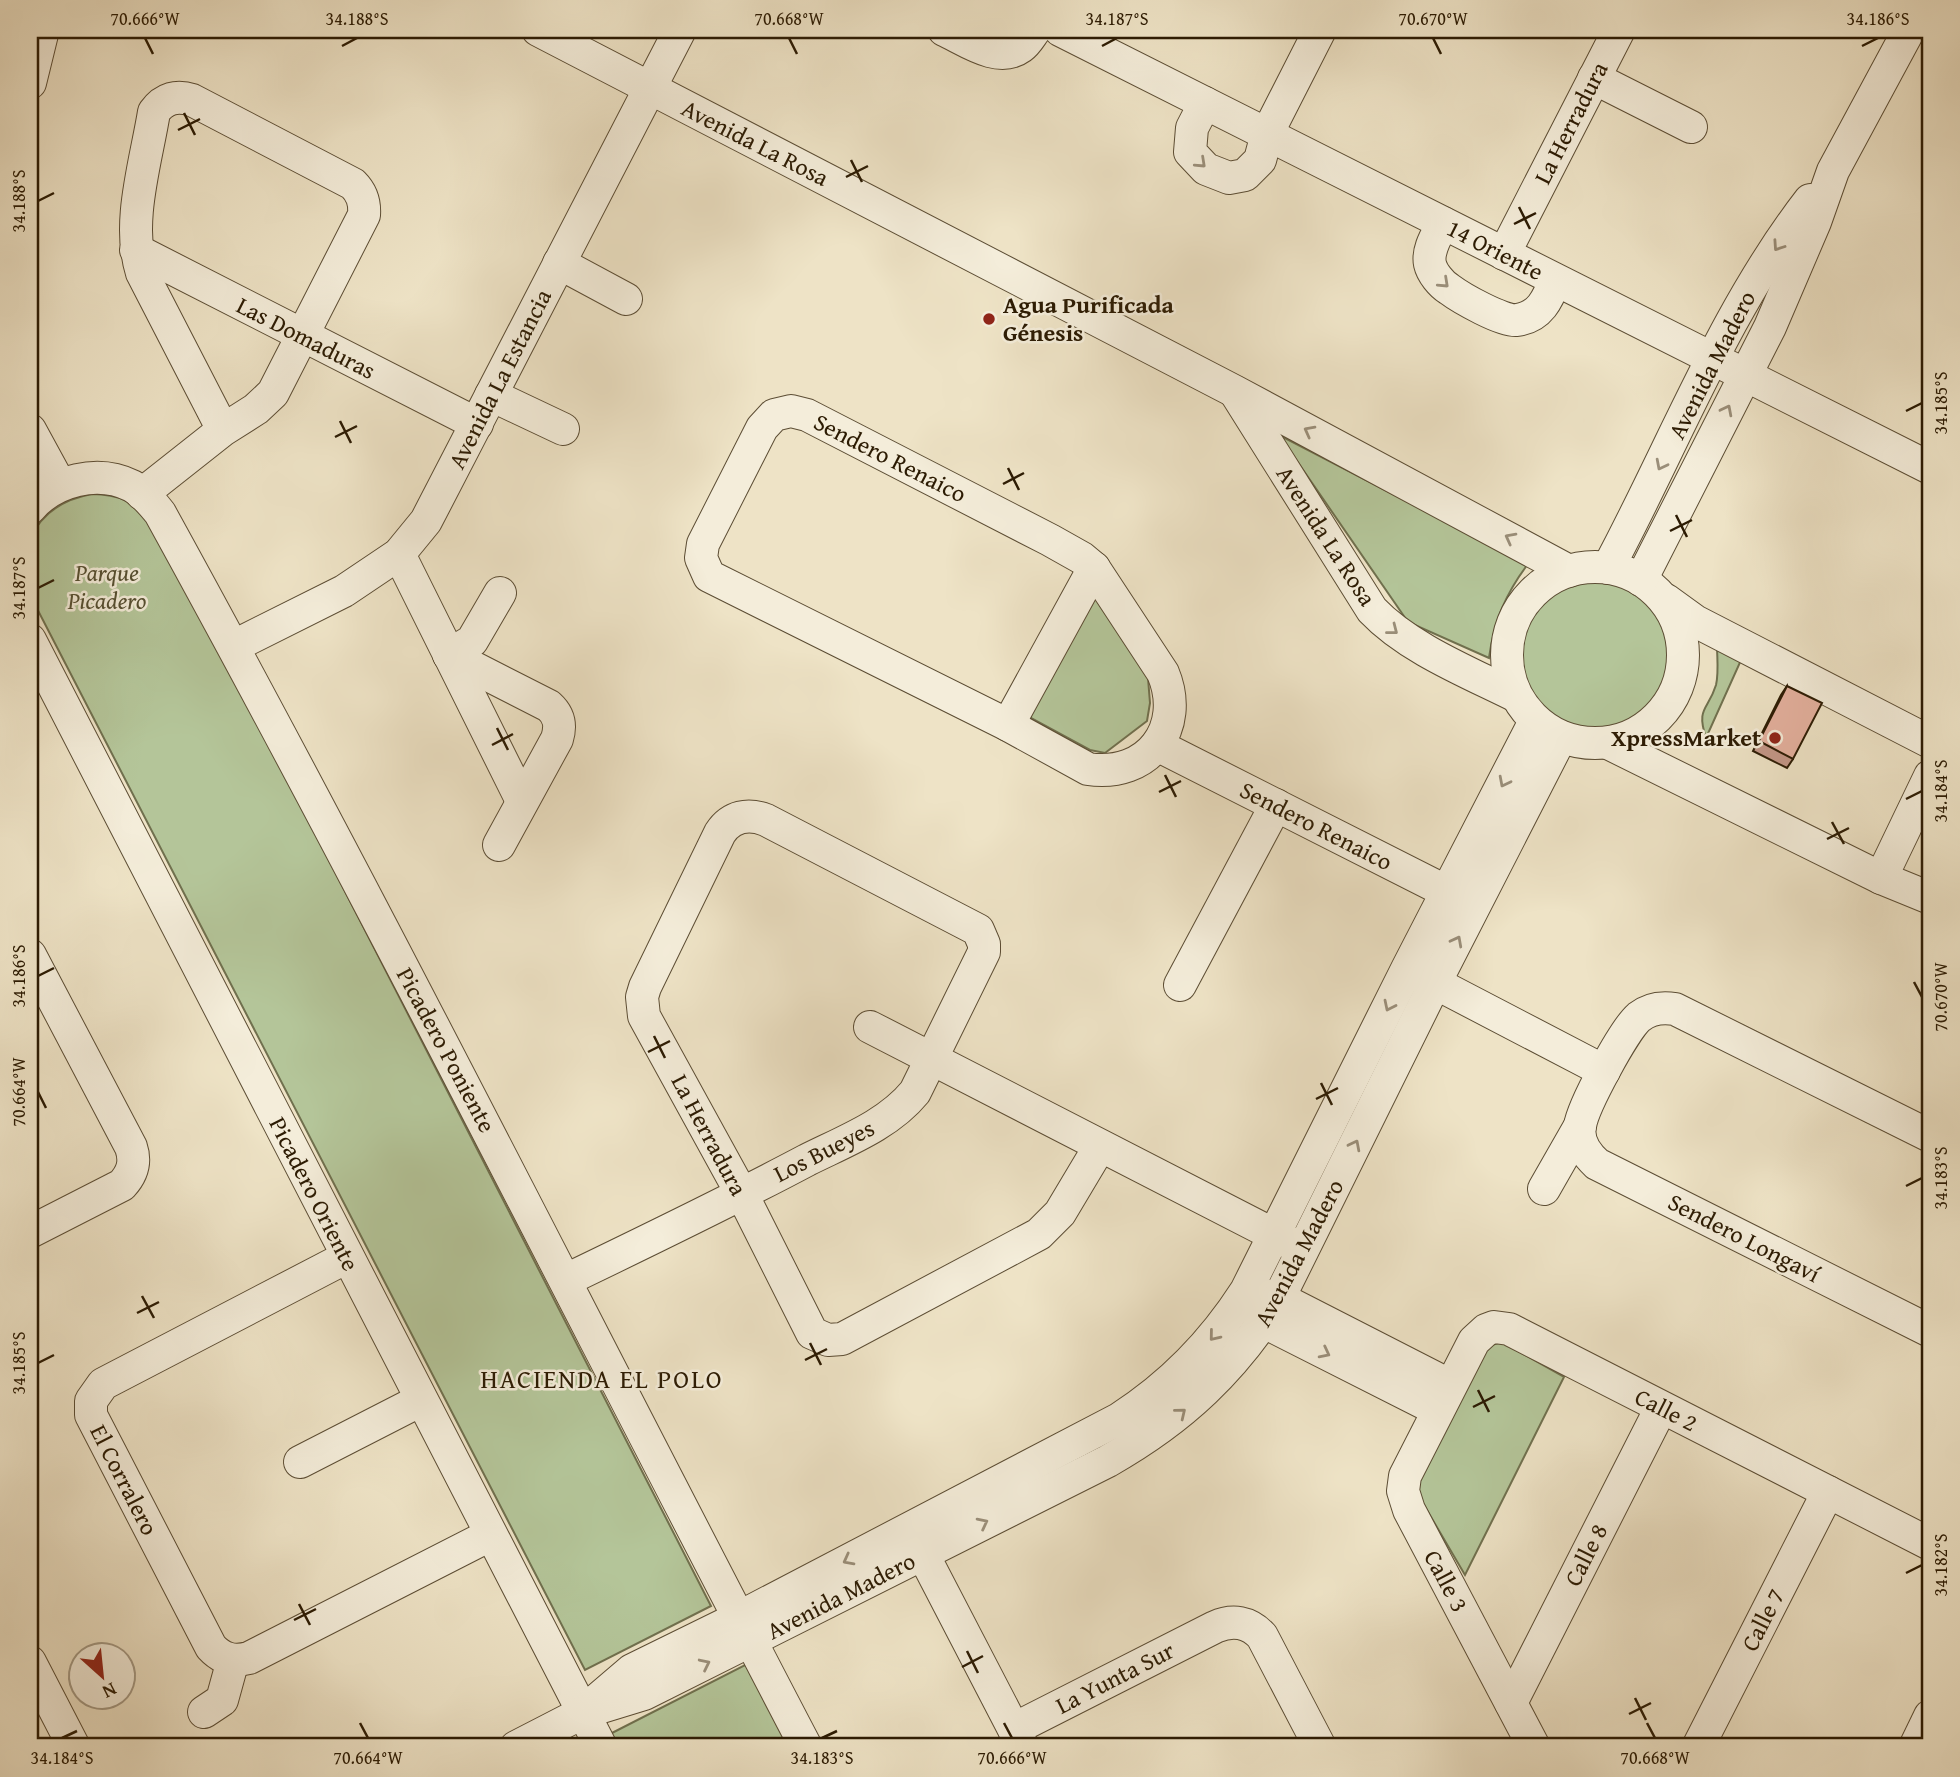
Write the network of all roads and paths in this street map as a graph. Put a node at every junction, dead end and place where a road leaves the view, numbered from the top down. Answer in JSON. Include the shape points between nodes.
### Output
{"nodes":[{"id":1,"x":43,"y":30,"type":"edge"},
{"id":2,"x":538,"y":30,"type":"edge"},
{"id":3,"x":680,"y":30,"type":"edge"},
{"id":4,"x":944,"y":30,"type":"edge"},
{"id":5,"x":1035,"y":30,"type":"edge"},
{"id":6,"x":1060,"y":30,"type":"edge"},
{"id":7,"x":1320,"y":30,"type":"edge"},
{"id":8,"x":1619,"y":30,"type":"edge"},
{"id":9,"x":1909,"y":30,"type":"edge"},
{"id":10,"x":1594,"y":78,"type":"junction"},
{"id":11,"x":30,"y":83,"type":"edge"},
{"id":12,"x":650,"y":89,"type":"junction"},
{"id":13,"x":1205,"y":103,"type":"junction"},
{"id":14,"x":1691,"y":127,"type":"dead end"},
{"id":15,"x":1267,"y":134,"type":"junction"},
{"id":16,"x":1833,"y":172,"type":"junction"},
{"id":17,"x":1443,"y":223,"type":"junction"},
{"id":18,"x":136,"y":250,"type":"junction"},
{"id":19,"x":1504,"y":254,"type":"junction"},
{"id":20,"x":559,"y":264,"type":"junction"},
{"id":21,"x":1555,"y":280,"type":"junction"},
{"id":22,"x":626,"y":299,"type":"dead end"},
{"id":23,"x":302,"y":337,"type":"junction"},
{"id":24,"x":1713,"y":360,"type":"junction"},
{"id":25,"x":1744,"y":376,"type":"junction"},
{"id":26,"x":1234,"y":391,"type":"junction"},
{"id":27,"x":491,"y":395,"type":"junction"},
{"id":28,"x":477,"y":424,"type":"junction"},
{"id":29,"x":563,"y":429,"type":"dead end"},
{"id":30,"x":30,"y":430,"type":"edge"},
{"id":31,"x":223,"y":430,"type":"junction"},
{"id":32,"x":1930,"y":468,"type":"edge"},
{"id":33,"x":142,"y":494,"type":"junction"},
{"id":34,"x":39,"y":495,"type":"edge"},
{"id":35,"x":399,"y":554,"type":"junction"},
{"id":36,"x":1094,"y":568,"type":"junction"},
{"id":37,"x":1608,"y":568,"type":"junction"},
{"id":38,"x":1569,"y":571,"type":"junction"},
{"id":39,"x":1651,"y":587,"type":"junction"},
{"id":40,"x":500,"y":593,"type":"dead end"},
{"id":41,"x":30,"y":640,"type":"edge"},
{"id":42,"x":234,"y":646,"type":"junction"},
{"id":43,"x":449,"y":655,"type":"junction"},
{"id":44,"x":40,"y":688,"type":"edge"},
{"id":45,"x":1516,"y":696,"type":"junction"},
{"id":46,"x":1656,"y":719,"type":"junction"},
{"id":47,"x":1008,"y":726,"type":"junction"},
{"id":48,"x":1548,"y":729,"type":"junction"},
{"id":49,"x":1930,"y":742,"type":"edge"},
{"id":50,"x":1608,"y":743,"type":"junction"},
{"id":51,"x":1157,"y":746,"type":"junction"},
{"id":52,"x":1930,"y":776,"type":"edge"},
{"id":53,"x":1706,"y":791,"type":"junction"},
{"id":54,"x":522,"y":801,"type":"junction"},
{"id":55,"x":1276,"y":805,"type":"junction"},
{"id":56,"x":499,"y":845,"type":"dead end"},
{"id":57,"x":1881,"y":878,"type":"junction"},
{"id":58,"x":1448,"y":892,"type":"junction"},
{"id":59,"x":1930,"y":898,"type":"edge"},
{"id":60,"x":1476,"y":906,"type":"junction"},
{"id":61,"x":978,"y":930,"type":"joint"},
{"id":62,"x":30,"y":955,"type":"edge"},
{"id":63,"x":1407,"y":968,"type":"junction"},
{"id":64,"x":1435,"y":983,"type":"junction"},
{"id":65,"x":1180,"y":985,"type":"dead end"},
{"id":66,"x":870,"y":1027,"type":"dead end"},
{"id":67,"x":932,"y":1059,"type":"junction"},
{"id":68,"x":1604,"y":1071,"type":"junction"},
{"id":69,"x":1580,"y":1126,"type":"junction"},
{"id":70,"x":1930,"y":1136,"type":"edge"},
{"id":71,"x":1100,"y":1146,"type":"junction"},
{"id":72,"x":1544,"y":1188,"type":"dead end"},
{"id":73,"x":742,"y":1194,"type":"junction"},
{"id":74,"x":30,"y":1232,"type":"edge"},
{"id":75,"x":1272,"y":1235,"type":"junction"},
{"id":76,"x":1303,"y":1250,"type":"junction"},
{"id":77,"x":347,"y":1257,"type":"junction"},
{"id":78,"x":566,"y":1280,"type":"junction"},
{"id":79,"x":1246,"y":1292,"type":"junction"},
{"id":80,"x":1272,"y":1310,"type":"junction"},
{"id":81,"x":1930,"y":1331,"type":"edge"},
{"id":82,"x":1443,"y":1398,"type":"junction"},
{"id":83,"x":421,"y":1400,"type":"junction"},
{"id":84,"x":1661,"y":1408,"type":"junction"},
{"id":85,"x":300,"y":1462,"type":"dead end"},
{"id":86,"x":1828,"y":1492,"type":"junction"},
{"id":87,"x":490,"y":1535,"type":"junction"},
{"id":88,"x":915,"y":1541,"type":"junction"},
{"id":89,"x":1930,"y":1544,"type":"edge"},
{"id":90,"x":745,"y":1630,"type":"junction"},
{"id":91,"x":233,"y":1660,"type":"junction"},
{"id":92,"x":30,"y":1662,"type":"edge"},
{"id":93,"x":1511,"y":1703,"type":"junction"},
{"id":94,"x":204,"y":1712,"type":"dead end"},
{"id":95,"x":582,"y":1713,"type":"junction"},
{"id":96,"x":1930,"y":1717,"type":"edge"},
{"id":97,"x":1019,"y":1738,"type":"edge"},
{"id":98,"x":74,"y":1747,"type":"edge"},
{"id":99,"x":516,"y":1747,"type":"edge"},
{"id":100,"x":601,"y":1747,"type":"edge"},
{"id":101,"x":806,"y":1747,"type":"edge"},
{"id":102,"x":1320,"y":1747,"type":"edge"},
{"id":103,"x":1534,"y":1747,"type":"edge"},
{"id":104,"x":1698,"y":1747,"type":"edge"},
{"id":105,"x":1915,"y":1747,"type":"edge"}],
"edges":[{"from":1,"to":11,"type":"street"},
{"from":2,"to":12,"type":"street","name":"Avenida La Rosa"},
{"from":3,"to":12,"type":"street","name":"Avenida La Estancia"},
{"from":4,"to":5,"type":"street","via":[[1000,53],[1024,46]]},
{"from":6,"to":13,"type":"street","name":"14 Oriente"},
{"from":7,"to":15,"type":"street"},
{"from":8,"to":10,"type":"street","name":"La Herradura"},
{"from":9,"to":16,"type":"street","name":"Avenida Madero"},
{"from":10,"to":14,"type":"street"},
{"from":10,"to":19,"type":"street","name":"La Herradura"},
{"from":12,"to":20,"type":"street","name":"Avenida La Estancia"},
{"from":12,"to":26,"type":"street","name":"Avenida La Rosa"},
{"from":13,"to":15,"type":"street","name":"14 Oriente"},
{"from":13,"to":15,"type":"street","one_way":true,"via":[[1192,128],[1190,152],[1206,169],[1229,178],[1245,175],[1260,160]]},
{"from":15,"to":17,"type":"street","name":"14 Oriente"},
{"from":16,"to":24,"type":"street","name":"Avenida Madero","one_way":true,"via":[[1770,258]]},
{"from":16,"to":25,"type":"street","name":"Avenida Madero","via":[[1794,272]]},
{"from":17,"to":19,"type":"street","name":"14 Oriente"},
{"from":17,"to":21,"type":"street","one_way":true,"via":[[1429,253],[1437,277],[1448,289],[1504,319],[1517,320],[1541,310]]},
{"from":18,"to":23,"type":"street","name":"Las Domaduras"},
{"from":18,"to":23,"type":"street","via":[[135,227],[154,112],[170,99],[192,100],[347,180],[362,195],[364,215]]},
{"from":18,"to":31,"type":"street","via":[[142,273]]},
{"from":19,"to":21,"type":"street","name":"14 Oriente"},
{"from":20,"to":22,"type":"street"},
{"from":20,"to":27,"type":"street","name":"Avenida La Estancia"},
{"from":21,"to":24,"type":"street","name":"14 Oriente"},
{"from":23,"to":28,"type":"street","name":"Las Domaduras"},
{"from":23,"to":31,"type":"street","via":[[273,393]]},
{"from":24,"to":25,"type":"street","name":"14 Oriente"},
{"from":24,"to":37,"type":"street","name":"Avenida Madero","one_way":true},
{"from":25,"to":32,"type":"street","name":"14 Oriente"},
{"from":39,"to":25,"type":"street","name":"Avenida Madero","one_way":true},
{"from":38,"to":26,"type":"street","name":"Avenida La Rosa","one_way":true},
{"from":26,"to":45,"type":"street","name":"Avenida La Rosa","one_way":true,"via":[[1372,610],[1415,645]]},
{"from":27,"to":28,"type":"street","name":"Avenida La Estancia"},
{"from":27,"to":29,"type":"street"},
{"from":28,"to":35,"type":"street","name":"Avenida La Estancia","via":[[426,521]]},
{"from":30,"to":34,"type":"street","name":"Picadero Poniente"},
{"from":31,"to":33,"type":"street"},
{"from":33,"to":34,"type":"street","name":"Picadero Poniente","via":[[131,486],[88,478]]},
{"from":33,"to":42,"type":"street","name":"Picadero Poniente","via":[[160,513]]},
{"from":35,"to":42,"type":"street","name":"Avenida La Estancia","via":[[344,592]]},
{"from":35,"to":43,"type":"street"},
{"from":36,"to":47,"type":"street"},
{"from":36,"to":47,"type":"street","name":"Sendero Renaico","via":[[1049,540],[807,415],[782,412],[762,428],[703,544],[702,565],[709,576]]},
{"from":36,"to":51,"type":"street","name":"Sendero Renaico","via":[[1168,685],[1171,710]]},
{"from":37,"to":38,"type":"street"},
{"from":37,"to":39,"type":"street","via":[[1628,573]]},
{"from":38,"to":45,"type":"street","via":[[1538,588],[1514,619],[1506,658]]},
{"from":39,"to":46,"type":"street","via":[[1674,616],[1683,652],[1681,678]]},
{"from":39,"to":49,"type":"street","via":[[1695,621]]},
{"from":40,"to":43,"type":"street","via":[[472,641]]},
{"from":41,"to":44,"type":"street","name":"Picadero Oriente"},
{"from":42,"to":78,"type":"street","name":"Picadero Poniente"},
{"from":43,"to":54,"type":"street"},
{"from":43,"to":54,"type":"street","via":[[549,706],[558,718],[557,739]]},
{"from":44,"to":77,"type":"street","name":"Picadero Oriente"},
{"from":45,"to":48,"type":"street"},
{"from":46,"to":50,"type":"street","via":[[1642,731]]},
{"from":46,"to":53,"type":"street","via":[[1668,749]]},
{"from":47,"to":51,"type":"street","name":"Sendero Renaico","via":[[1088,769],[1101,771],[1126,768]]},
{"from":48,"to":50,"type":"street","via":[[1579,742]]},
{"from":48,"to":58,"type":"street","name":"Avenida Madero","one_way":true},
{"from":48,"to":60,"type":"street","name":"Avenida Madero"},
{"from":50,"to":53,"type":"street"},
{"from":51,"to":55,"type":"street","name":"Sendero Renaico"},
{"from":52,"to":57,"type":"street"},
{"from":53,"to":57,"type":"street"},
{"from":54,"to":56,"type":"street"},
{"from":55,"to":58,"type":"street","name":"Sendero Renaico"},
{"from":55,"to":65,"type":"street"},
{"from":57,"to":59,"type":"street"},
{"from":58,"to":60,"type":"street","name":"Sendero Renaico"},
{"from":58,"to":63,"type":"street","name":"Avenida Madero"},
{"from":64,"to":60,"type":"street","name":"Avenida Madero","one_way":true},
{"from":61,"to":67,"type":"street","name":"Los Bueyes","via":[[984,953]]},
{"from":61,"to":73,"type":"street","name":"La Herradura","via":[[766,820],[746,816],[724,827],[645,988],[642,1006]]},
{"from":62,"to":74,"type":"street","via":[[131,1147],[134,1163],[122,1185]]},
{"from":63,"to":64,"type":"street"},
{"from":63,"to":75,"type":"street","name":"Avenida Madero","one_way":true},
{"from":64,"to":68,"type":"street"},
{"from":76,"to":64,"type":"street","name":"Avenida Madero","one_way":true},
{"from":66,"to":67,"type":"street"},
{"from":67,"to":71,"type":"street"},
{"from":67,"to":73,"type":"street","name":"Los Bueyes","via":[[915,1092],[888,1118]]},
{"from":68,"to":69,"type":"street"},
{"from":68,"to":70,"type":"street","via":[[1640,1016],[1657,1008],[1675,1009]]},
{"from":69,"to":72,"type":"street"},
{"from":69,"to":81,"type":"street","name":"Sendero Longaví","via":[[1584,1148],[1597,1164]]},
{"from":71,"to":73,"type":"street","name":"La Herradura","via":[[1060,1213],[1039,1234],[835,1340],[812,1333]]},
{"from":71,"to":75,"type":"street"},
{"from":73,"to":78,"type":"street","name":"Los Bueyes"},
{"from":75,"to":76,"type":"street"},
{"from":75,"to":79,"type":"street","name":"Avenida Madero"},
{"from":76,"to":80,"type":"street","name":"Avenida Madero"},
{"from":77,"to":83,"type":"street","name":"Picadero Oriente"},
{"from":77,"to":91,"type":"street","name":"El Corralero","via":[[108,1381],[91,1401],[91,1415],[211,1647]]},
{"from":78,"to":90,"type":"street","name":"Picadero Poniente"},
{"from":79,"to":80,"type":"street"},
{"from":79,"to":88,"type":"street","name":"Avenida Madero","one_way":true,"via":[[1191,1363],[1145,1403]]},
{"from":80,"to":82,"type":"street"},
{"from":88,"to":80,"type":"street","name":"Avenida Madero","one_way":true,"via":[[1108,1461],[1147,1438],[1212,1386]]},
{"from":82,"to":84,"type":"street","name":"Calle 2","via":[[1479,1334],[1502,1327]]},
{"from":82,"to":93,"type":"street","name":"Calle 3","via":[[1405,1476],[1405,1501]]},
{"from":83,"to":85,"type":"street"},
{"from":83,"to":87,"type":"street","name":"Picadero Oriente"},
{"from":84,"to":86,"type":"street","name":"Calle 2"},
{"from":84,"to":93,"type":"street","name":"Calle 8"},
{"from":86,"to":89,"type":"street","name":"Calle 2"},
{"from":86,"to":104,"type":"street","name":"Calle 7"},
{"from":87,"to":91,"type":"street","via":[[249,1658]]},
{"from":87,"to":95,"type":"street","name":"Picadero Oriente"},
{"from":88,"to":90,"type":"street","name":"Avenida Madero"},
{"from":88,"to":97,"type":"street"},
{"from":90,"to":95,"type":"street","name":"Avenida Madero","via":[[632,1670]]},
{"from":90,"to":101,"type":"street","name":"Picadero Poniente"},
{"from":91,"to":94,"type":"street","via":[[222,1700]]},
{"from":92,"to":98,"type":"street"},
{"from":93,"to":103,"type":"street","name":"Calle 3"},
{"from":95,"to":99,"type":"street","name":"Avenida Madero"},
{"from":95,"to":100,"type":"street","name":"Picadero Oriente"},
{"from":96,"to":105,"type":"street"},
{"from":97,"to":102,"type":"street","name":"La Yunta Sur","via":[[1215,1627],[1233,1622],[1251,1626],[1262,1636]]}]}
